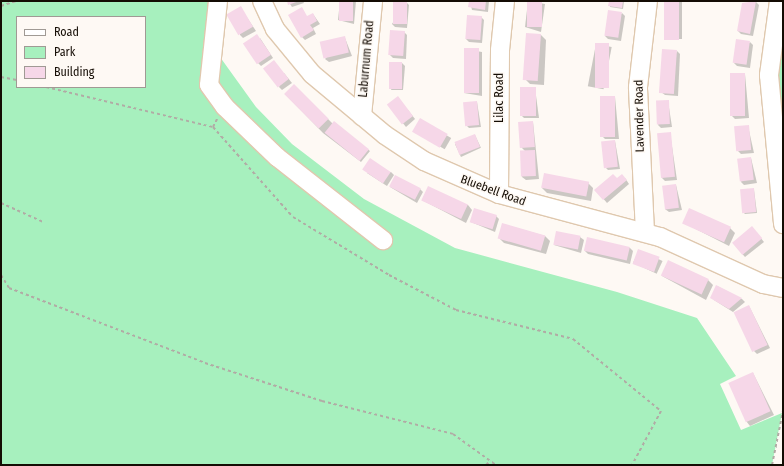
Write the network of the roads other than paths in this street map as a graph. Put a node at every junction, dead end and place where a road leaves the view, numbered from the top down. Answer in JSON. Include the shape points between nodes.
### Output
{"nodes":[{"id":1,"x":218,"y":1,"type":"edge"},
{"id":2,"x":262,"y":1,"type":"edge"},
{"id":3,"x":373,"y":1,"type":"edge"},
{"id":4,"x":505,"y":1,"type":"edge"},
{"id":5,"x":648,"y":1,"type":"edge"},
{"id":6,"x":779,"y":1,"type":"edge"},
{"id":7,"x":362,"y":116,"type":"junction"},
{"id":8,"x":500,"y":194,"type":"junction"},
{"id":9,"x":783,"y":224,"type":"edge"},
{"id":10,"x":645,"y":232,"type":"junction"},
{"id":11,"x":383,"y":240,"type":"dead end"},
{"id":12,"x":783,"y":288,"type":"edge"}],
"edges":[{"from":1,"to":11,"type":"street","via":[[209,85],[225,107],[277,157]]},
{"from":2,"to":7,"type":"street","name":"Bluebell Road","via":[[275,29],[312,74]]},
{"from":3,"to":7,"type":"street","name":"Laburnum Road"},
{"from":4,"to":8,"type":"street","name":"Lilac Road","via":[[500,50]]},
{"from":5,"to":10,"type":"street","name":"Lavender Road","via":[[638,87]]},
{"from":6,"to":9,"type":"street","via":[[769,75]]},
{"from":7,"to":8,"type":"street","name":"Bluebell Road","via":[[424,161]]},
{"from":8,"to":10,"type":"street","name":"Bluebell Road"},
{"from":10,"to":12,"type":"street","name":"Bluebell Road","via":[[708,256],[763,284]]}]}
